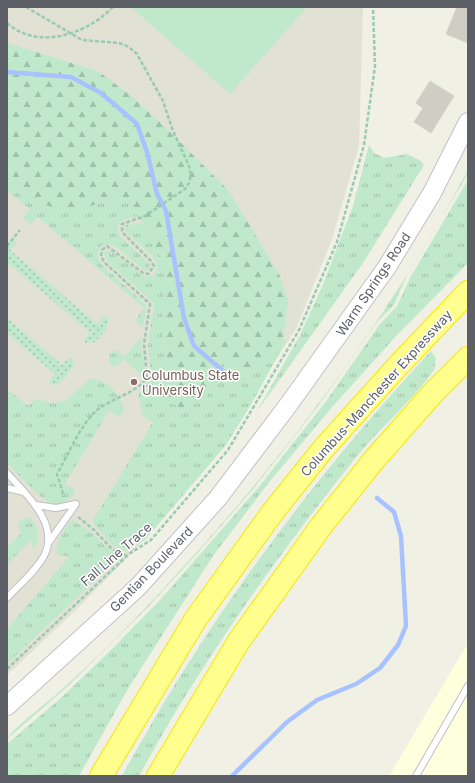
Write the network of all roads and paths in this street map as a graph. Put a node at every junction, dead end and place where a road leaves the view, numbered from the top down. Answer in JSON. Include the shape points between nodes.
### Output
{"nodes":[{"id":1,"x":26,"y":7,"type":"edge"},
{"id":2,"x":113,"y":7,"type":"edge"},
{"id":3,"x":373,"y":7,"type":"edge"},
{"id":4,"x":7,"y":23,"type":"edge"},
{"id":5,"x":70,"y":33,"type":"junction"},
{"id":6,"x":468,"y":122,"type":"edge"},
{"id":7,"x":20,"y":230,"type":"dead end"},
{"id":8,"x":7,"y":246,"type":"edge"},
{"id":9,"x":468,"y":292,"type":"edge"},
{"id":10,"x":468,"y":358,"type":"edge"},
{"id":11,"x":264,"y":437,"type":"joint"},
{"id":12,"x":7,"y":473,"type":"edge"},
{"id":13,"x":7,"y":488,"type":"edge"},
{"id":14,"x":24,"y":492,"type":"junction"},
{"id":15,"x":36,"y":505,"type":"junction"},
{"id":16,"x":70,"y":508,"type":"junction"},
{"id":17,"x":49,"y":542,"type":"junction"},
{"id":18,"x":126,"y":556,"type":"junction"},
{"id":19,"x":7,"y":598,"type":"edge"},
{"id":20,"x":7,"y":669,"type":"edge"},
{"id":21,"x":468,"y":686,"type":"edge"},
{"id":22,"x":7,"y":706,"type":"edge"},
{"id":23,"x":100,"y":776,"type":"edge"},
{"id":24,"x":158,"y":776,"type":"edge"},
{"id":25,"x":416,"y":776,"type":"edge"}],
"edges":[{"from":1,"to":5,"type":"path"},
{"from":2,"to":5,"type":"path","via":[[96,22]]},
{"from":3,"to":18,"type":"path","name":"Fall Line Trace","via":[[375,66],[364,145],[337,242],[299,330],[228,450],[151,540]]},
{"from":4,"to":5,"type":"path","via":[[25,35],[36,37],[62,36]]},
{"from":5,"to":16,"type":"path","via":[[82,40],[119,43],[137,54],[163,100],[191,176],[185,189],[145,216],[122,224],[122,232],[152,261],[154,266],[148,274],[107,246],[102,250],[104,262],[150,304],[144,344],[147,378],[140,387],[95,413],[87,422],[57,474]]},
{"from":6,"to":11,"type":"main road","name":"Warm Springs Road","via":[[432,193],[386,267]]},
{"from":7,"to":8,"type":"path"},
{"from":9,"to":23,"type":"highway","name":"Columbus-Manchester Expressway","via":[[324,448],[272,513],[195,620]]},
{"from":10,"to":24,"type":"highway","via":[[374,460],[322,525],[239,641]]},
{"from":11,"to":22,"type":"main road","name":"Gentian Boulevard","via":[[218,498],[138,587]]},
{"from":12,"to":14,"type":"lane"},
{"from":13,"to":14,"type":"lane"},
{"from":14,"to":15,"type":"lane"},
{"from":15,"to":16,"type":"lane"},
{"from":15,"to":17,"type":"lane","via":[[49,530]]},
{"from":16,"to":17,"type":"lane"},
{"from":16,"to":18,"type":"path","via":[[112,549]]},
{"from":17,"to":19,"type":"lane","via":[[44,555],[29,576]]},
{"from":18,"to":20,"type":"path","name":"Fall Line Trace"},
{"from":21,"to":25,"type":"lane"}]}
